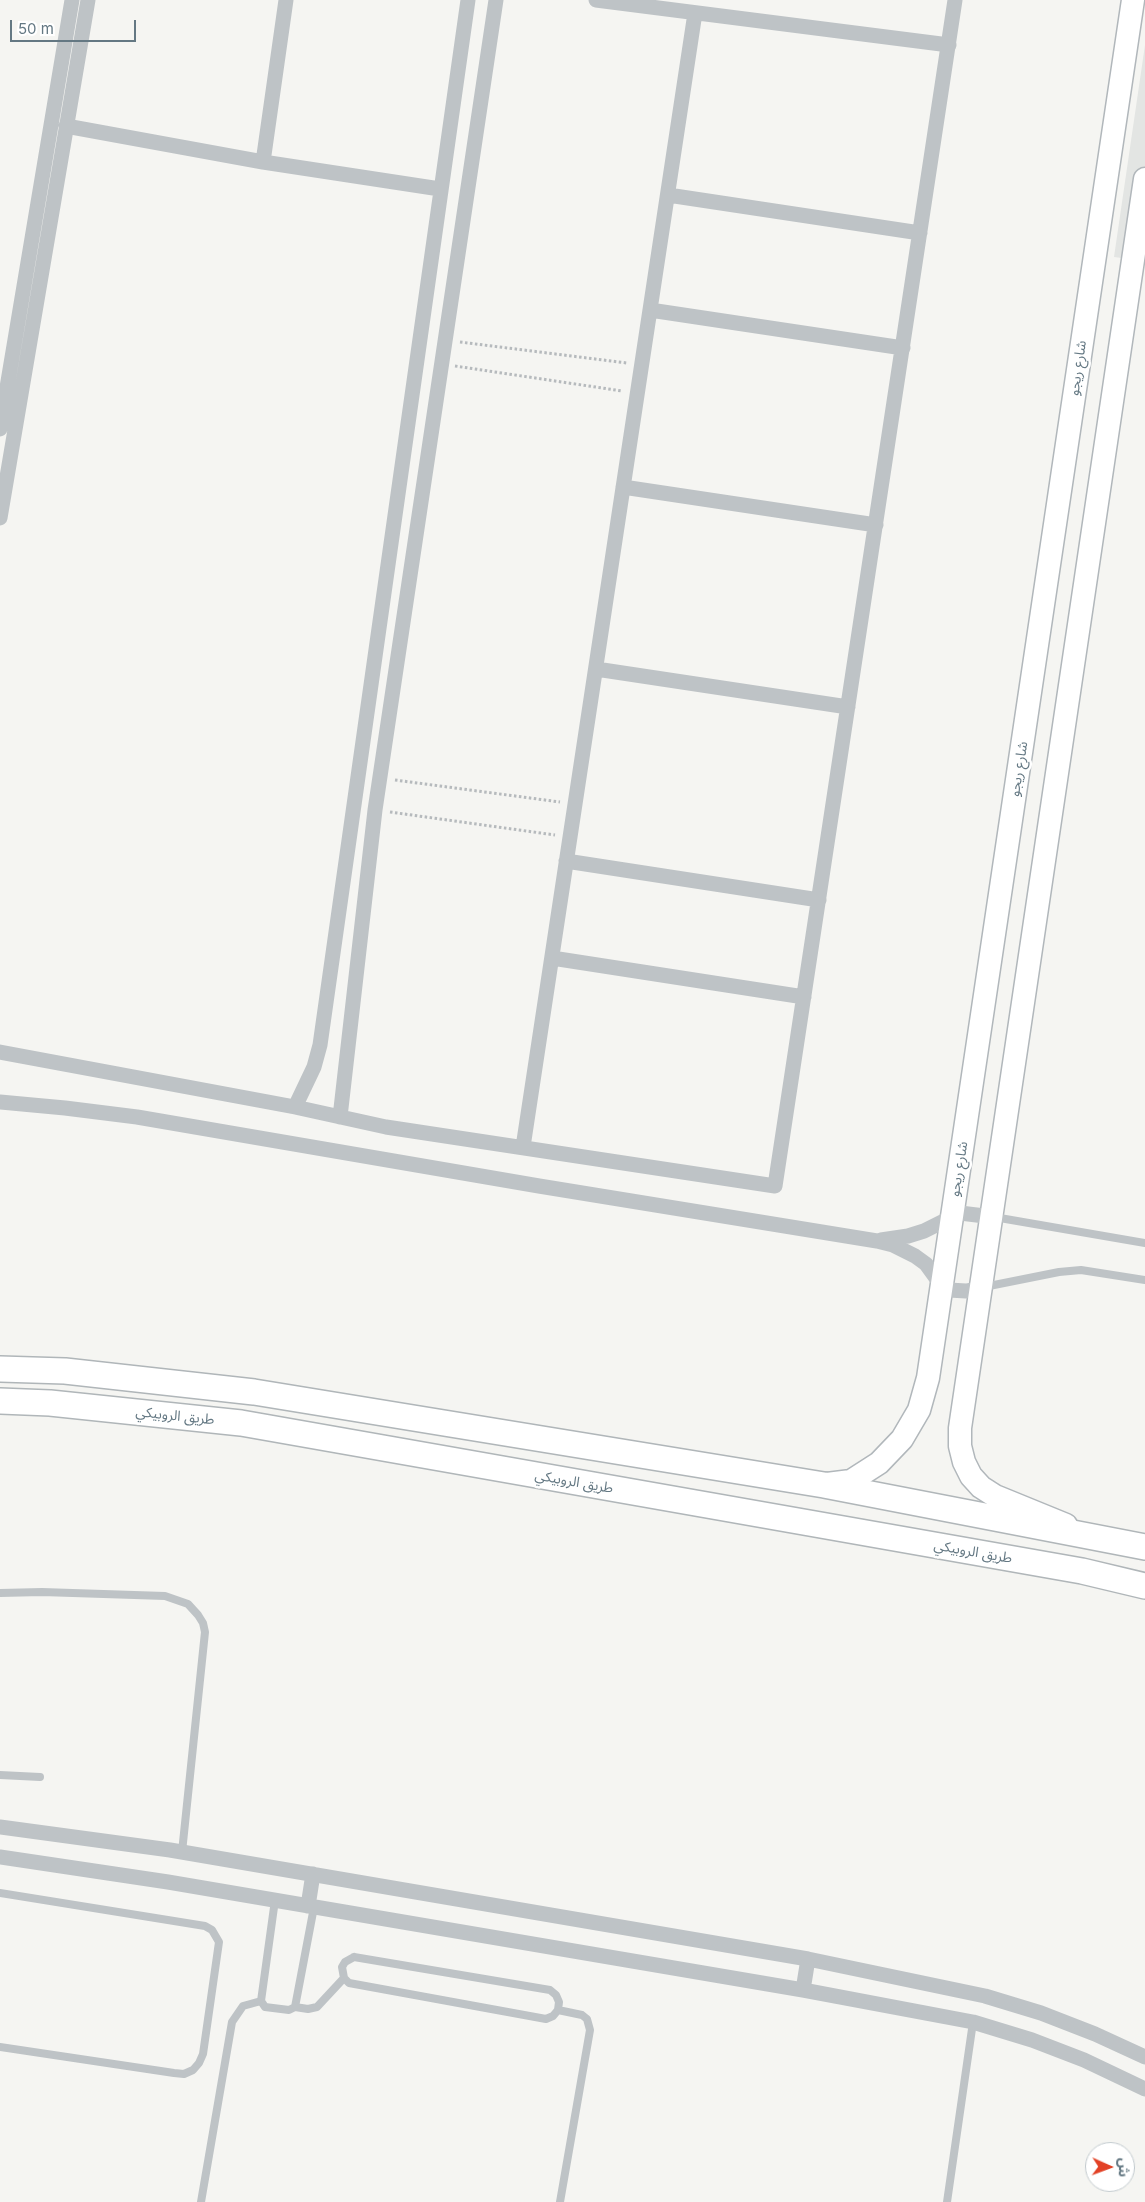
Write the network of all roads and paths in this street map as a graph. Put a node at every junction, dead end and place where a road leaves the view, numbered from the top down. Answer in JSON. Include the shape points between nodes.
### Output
{"nodes":[{"id":1,"x":72,"y":0,"type":"edge"},
{"id":2,"x":88,"y":0,"type":"edge"},
{"id":3,"x":286,"y":0,"type":"edge"},
{"id":4,"x":468,"y":0,"type":"edge"},
{"id":5,"x":496,"y":0,"type":"edge"},
{"id":6,"x":596,"y":0,"type":"edge"},
{"id":7,"x":955,"y":0,"type":"edge"},
{"id":8,"x":1133,"y":0,"type":"edge"},
{"id":9,"x":695,"y":13,"type":"junction"},
{"id":10,"x":949,"y":45,"type":"junction"},
{"id":11,"x":66,"y":126,"type":"junction"},
{"id":12,"x":263,"y":162,"type":"junction"},
{"id":13,"x":1145,"y":179,"type":"edge"},
{"id":14,"x":440,"y":189,"type":"junction"},
{"id":15,"x":668,"y":195,"type":"junction"},
{"id":16,"x":920,"y":233,"type":"junction"},
{"id":17,"x":650,"y":310,"type":"junction"},
{"id":18,"x":1087,"y":312,"type":"junction"},
{"id":19,"x":1124,"y":318,"type":"junction"},
{"id":20,"x":444,"y":340,"type":"junction"},
{"id":21,"x":903,"y":348,"type":"junction"},
{"id":22,"x":441,"y":364,"type":"junction"},
{"id":23,"x":642,"y":365,"type":"junction"},
{"id":24,"x":637,"y":393,"type":"junction"},
{"id":25,"x":0,"y":429,"type":"edge"},
{"id":26,"x":623,"y":487,"type":"junction"},
{"id":27,"x":0,"y":518,"type":"edge"},
{"id":28,"x":876,"y":525,"type":"junction"},
{"id":29,"x":373,"y":661,"type":"junction"},
{"id":30,"x":397,"y":663,"type":"junction"},
{"id":31,"x":596,"y":669,"type":"junction"},
{"id":32,"x":848,"y":707,"type":"junction"},
{"id":33,"x":380,"y":778,"type":"junction"},
{"id":34,"x":575,"y":804,"type":"junction"},
{"id":35,"x":375,"y":810,"type":"junction"},
{"id":36,"x":570,"y":838,"type":"junction"},
{"id":37,"x":566,"y":861,"type":"junction"},
{"id":38,"x":819,"y":900,"type":"junction"},
{"id":39,"x":552,"y":958,"type":"junction"},
{"id":40,"x":804,"y":997,"type":"junction"},
{"id":41,"x":0,"y":1052,"type":"edge"},
{"id":42,"x":0,"y":1102,"type":"edge"},
{"id":43,"x":295,"y":1107,"type":"junction"},
{"id":44,"x":340,"y":1116,"type":"junction"},
{"id":45,"x":523,"y":1147,"type":"junction"},
{"id":46,"x":952,"y":1215,"type":"junction"},
{"id":47,"x":993,"y":1217,"type":"junction"},
{"id":48,"x":877,"y":1240,"type":"junction"},
{"id":49,"x":1145,"y":1243,"type":"edge"},
{"id":50,"x":1145,"y":1280,"type":"edge"},
{"id":51,"x":942,"y":1286,"type":"junction"},
{"id":52,"x":982,"y":1288,"type":"junction"},
{"id":53,"x":0,"y":1369,"type":"edge"},
{"id":54,"x":0,"y":1401,"type":"edge"},
{"id":55,"x":824,"y":1485,"type":"junction"},
{"id":56,"x":1090,"y":1535,"type":"junction"},
{"id":57,"x":1145,"y":1547,"type":"edge"},
{"id":58,"x":1145,"y":1586,"type":"edge"},
{"id":59,"x":0,"y":1594,"type":"edge"},
{"id":60,"x":0,"y":1775,"type":"edge"},
{"id":61,"x":40,"y":1777,"type":"dead end"},
{"id":62,"x":0,"y":1827,"type":"edge"},
{"id":63,"x":182,"y":1852,"type":"junction"},
{"id":64,"x":0,"y":1857,"type":"edge"},
{"id":65,"x":313,"y":1874,"type":"junction"},
{"id":66,"x":0,"y":1893,"type":"edge"},
{"id":67,"x":274,"y":1900,"type":"junction"},
{"id":68,"x":311,"y":1906,"type":"junction"},
{"id":69,"x":808,"y":1959,"type":"junction"},
{"id":70,"x":344,"y":1978,"type":"junction"},
{"id":71,"x":803,"y":1990,"type":"junction"},
{"id":72,"x":261,"y":2001,"type":"junction"},
{"id":73,"x":295,"y":2007,"type":"junction"},
{"id":74,"x":558,"y":2010,"type":"junction"},
{"id":75,"x":972,"y":2022,"type":"junction"},
{"id":76,"x":0,"y":2047,"type":"edge"},
{"id":77,"x":1145,"y":2057,"type":"edge"},
{"id":78,"x":1145,"y":2089,"type":"edge"},
{"id":79,"x":201,"y":2202,"type":"edge"},
{"id":80,"x":560,"y":2202,"type":"edge"},
{"id":81,"x":947,"y":2202,"type":"edge"}],
"edges":[{"from":1,"to":25,"type":"street"},
{"from":2,"to":11,"type":"street"},
{"from":3,"to":12,"type":"street"},
{"from":4,"to":14,"type":"street"},
{"from":5,"to":20,"type":"street"},
{"from":6,"to":9,"type":"street"},
{"from":7,"to":10,"type":"street"},
{"from":8,"to":18,"type":"main road","name":"شارع ريجو"},
{"from":9,"to":10,"type":"street"},
{"from":9,"to":15,"type":"street"},
{"from":10,"to":16,"type":"street"},
{"from":11,"to":12,"type":"street"},
{"from":11,"to":27,"type":"street"},
{"from":12,"to":14,"type":"street"},
{"from":13,"to":19,"type":"main road"},
{"from":14,"to":29,"type":"street"},
{"from":15,"to":16,"type":"street"},
{"from":15,"to":17,"type":"street"},
{"from":16,"to":21,"type":"street"},
{"from":17,"to":21,"type":"street"},
{"from":17,"to":23,"type":"street"},
{"from":18,"to":19,"type":"main road"},
{"from":18,"to":46,"type":"main road","name":"شارع ريجو"},
{"from":19,"to":47,"type":"main road"},
{"from":20,"to":22,"type":"street"},
{"from":20,"to":23,"type":"path"},
{"from":21,"to":28,"type":"street"},
{"from":22,"to":24,"type":"path"},
{"from":22,"to":30,"type":"street"},
{"from":23,"to":24,"type":"street"},
{"from":24,"to":26,"type":"street"},
{"from":26,"to":28,"type":"street"},
{"from":26,"to":31,"type":"street"},
{"from":28,"to":32,"type":"street"},
{"from":29,"to":30,"type":"street"},
{"from":29,"to":43,"type":"street","via":[[320,1046]]},
{"from":30,"to":33,"type":"street"},
{"from":31,"to":32,"type":"street"},
{"from":31,"to":34,"type":"street"},
{"from":32,"to":38,"type":"street"},
{"from":33,"to":34,"type":"path"},
{"from":33,"to":35,"type":"street"},
{"from":34,"to":36,"type":"street"},
{"from":35,"to":36,"type":"path"},
{"from":35,"to":44,"type":"street"},
{"from":36,"to":37,"type":"street"},
{"from":37,"to":38,"type":"street"},
{"from":37,"to":39,"type":"street"},
{"from":38,"to":40,"type":"street"},
{"from":39,"to":40,"type":"street"},
{"from":39,"to":45,"type":"street"},
{"from":40,"to":45,"type":"street","via":[[775,1186]]},
{"from":41,"to":43,"type":"street"},
{"from":42,"to":48,"type":"street","via":[[107,1113]]},
{"from":43,"to":44,"type":"street"},
{"from":44,"to":45,"type":"street","via":[[386,1127]]},
{"from":46,"to":47,"type":"street","via":[[967,1212]]},
{"from":46,"to":48,"type":"street","via":[[916,1233]]},
{"from":46,"to":51,"type":"main road","name":"شارع ريجو"},
{"from":47,"to":49,"type":"lane"},
{"from":47,"to":52,"type":"main road"},
{"from":48,"to":51,"type":"street","via":[[915,1256],[926,1264]]},
{"from":50,"to":52,"type":"lane","via":[[1081,1270]]},
{"from":51,"to":52,"type":"street","via":[[957,1292]]},
{"from":51,"to":55,"type":"main road","name":"شارع ريجو","via":[[928,1378],[919,1410],[902,1439],[879,1463],[851,1481]]},
{"from":52,"to":56,"type":"main road","via":[[960,1428],[964,1462],[981,1487],[995,1496]]},
{"from":53,"to":55,"type":"main road","via":[[65,1371],[254,1392]]},
{"from":54,"to":58,"type":"main road","name":"طريق الروبيكي","via":[[50,1403],[242,1423],[1082,1571]]},
{"from":55,"to":56,"type":"main road"},
{"from":56,"to":57,"type":"main road"},
{"from":59,"to":63,"type":"lane","via":[[42,1592],[165,1596],[188,1604],[198,1615],[205,1632]]},
{"from":60,"to":61,"type":"lane"},
{"from":62,"to":63,"type":"street"},
{"from":63,"to":65,"type":"street"},
{"from":64,"to":67,"type":"street"},
{"from":65,"to":68,"type":"street"},
{"from":65,"to":69,"type":"street"},
{"from":66,"to":76,"type":"lane","via":[[205,1926],[212,1930],[218,1942],[203,2054],[193,2070],[184,2074],[174,2073]]},
{"from":67,"to":68,"type":"street"},
{"from":67,"to":72,"type":"lane"},
{"from":68,"to":71,"type":"street"},
{"from":68,"to":73,"type":"lane"},
{"from":69,"to":71,"type":"street"},
{"from":69,"to":77,"type":"street","via":[[985,1996],[1041,2013]]},
{"from":70,"to":73,"type":"lane","via":[[317,2008]]},
{"from":70,"to":74,"type":"lane","via":[[356,1985],[546,2019]]},
{"from":70,"to":74,"type":"lane","via":[[342,1967],[345,1962],[359,1957],[550,1990],[559,2002]]},
{"from":71,"to":75,"type":"street"},
{"from":72,"to":73,"type":"lane","via":[[266,2007],[289,2010]]},
{"from":72,"to":79,"type":"lane","via":[[243,2006],[232,2022]]},
{"from":74,"to":80,"type":"lane","via":[[582,2015],[587,2019],[590,2030]]},
{"from":75,"to":78,"type":"street","via":[[1084,2060]]},
{"from":75,"to":81,"type":"lane"}]}
